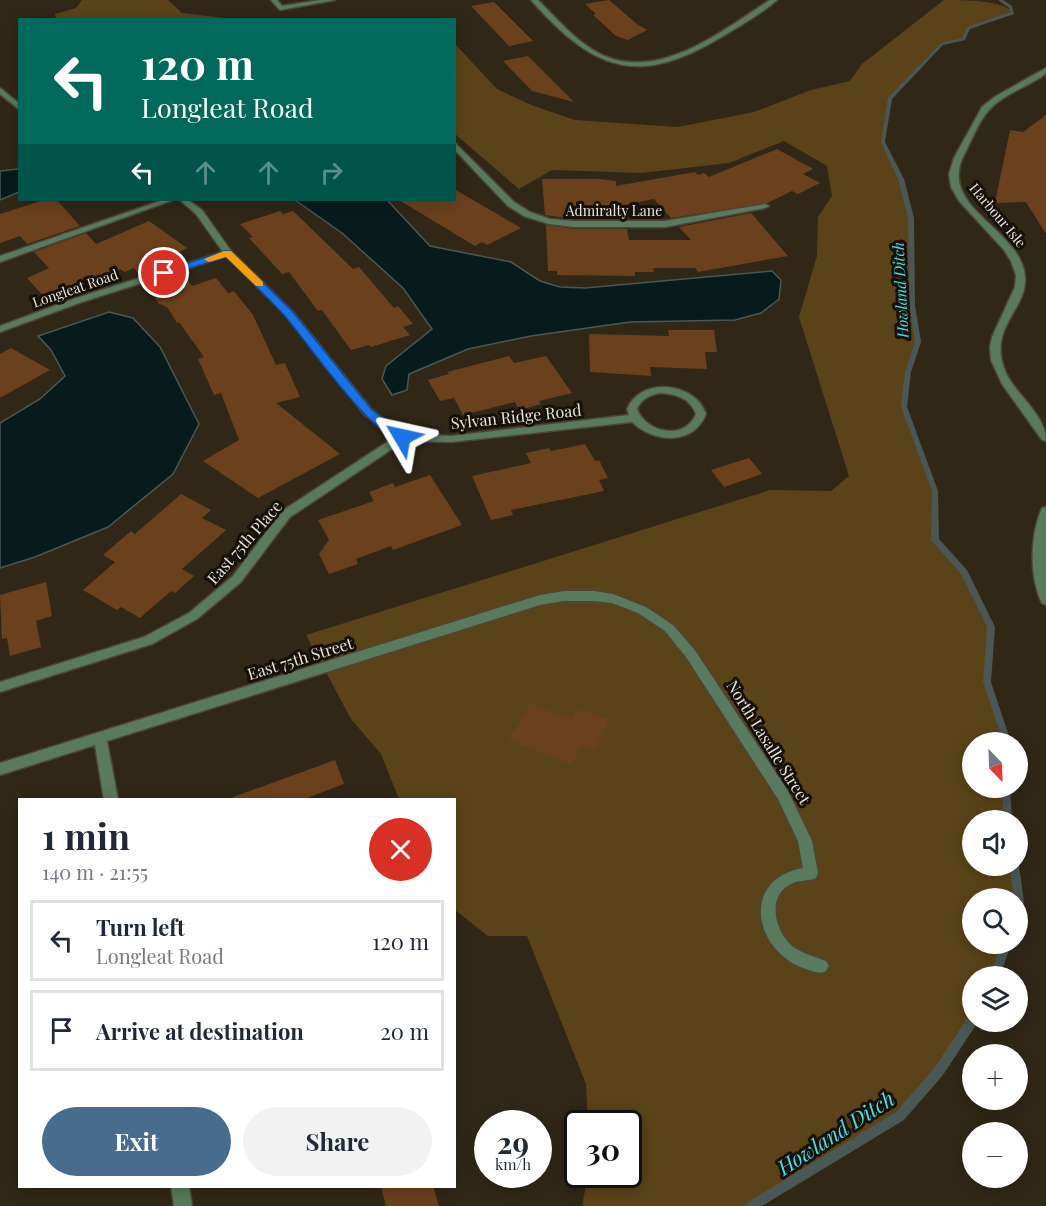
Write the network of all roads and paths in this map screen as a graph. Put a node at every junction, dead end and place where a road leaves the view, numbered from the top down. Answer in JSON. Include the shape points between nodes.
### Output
{"nodes":[{"id":1,"x":274,"y":0,"type":"edge"},
{"id":2,"x":332,"y":0,"type":"edge"},
{"id":3,"x":534,"y":0,"type":"edge"},
{"id":4,"x":774,"y":0,"type":"edge"},
{"id":5,"x":1046,"y":70,"type":"edge"},
{"id":6,"x":1,"y":93,"type":"edge"},
{"id":7,"x":18,"y":106,"type":"edge"},
{"id":8,"x":456,"y":146,"type":"edge"},
{"id":9,"x":167,"y":201,"type":"edge"},
{"id":10,"x":185,"y":201,"type":"edge"},
{"id":11,"x":765,"y":206,"type":"dead end"},
{"id":12,"x":228,"y":253,"type":"junction"},
{"id":13,"x":0,"y":259,"type":"edge"},
{"id":14,"x":0,"y":329,"type":"edge"},
{"id":15,"x":634,"y":418,"type":"junction"},
{"id":16,"x":402,"y":437,"type":"junction"},
{"id":17,"x":1046,"y":438,"type":"edge"},
{"id":18,"x":1046,"y":511,"type":"edge"},
{"id":19,"x":612,"y":599,"type":"joint"},
{"id":20,"x":1046,"y":600,"type":"edge"},
{"id":21,"x":0,"y":687,"type":"edge"},
{"id":22,"x":100,"y":738,"type":"junction"},
{"id":23,"x":0,"y":769,"type":"edge"},
{"id":24,"x":111,"y":798,"type":"edge"},
{"id":25,"x":821,"y":966,"type":"dead end"},
{"id":26,"x":180,"y":1188,"type":"edge"},
{"id":27,"x":183,"y":1206,"type":"edge"}],
"edges":[{"from":1,"to":2,"type":"street","via":[[280,8]]},
{"from":3,"to":4,"type":"street","via":[[595,54],[617,61],[657,63],[684,56]]},
{"from":5,"to":17,"type":"street","name":"Harbour Isle","via":[[985,108],[954,164],[952,176],[962,198],[1011,252],[1018,266],[1019,285],[996,336],[996,358],[1006,381]]},
{"from":6,"to":7,"type":"street"},
{"from":8,"to":11,"type":"street","name":"Admiralty Lane","via":[[511,204],[549,221],[665,224]]},
{"from":9,"to":13,"type":"street"},
{"from":10,"to":12,"type":"street","via":[[199,212]]},
{"from":12,"to":14,"type":"street","name":"Longleat Road"},
{"from":12,"to":16,"type":"street","via":[[289,313],[368,412]]},
{"from":15,"to":15,"type":"street","via":[[652,431],[672,434],[695,426],[700,414],[698,405],[690,398],[660,390],[643,394],[635,401]]},
{"from":15,"to":16,"type":"street","name":"Sylvan Ridge Road","via":[[451,439]]},
{"from":16,"to":21,"type":"street","name":"East 75th Place","via":[[286,514],[237,579],[193,616],[148,642]]},
{"from":18,"to":20,"type":"street","via":[[1040,527],[1039,558]]},
{"from":19,"to":22,"type":"street","name":"East 75th Street","via":[[564,596],[540,600]]},
{"from":19,"to":25,"type":"street","name":"North Lasalle Street","via":[[642,610],[669,628],[690,653],[789,804],[805,842],[811,873],[797,874],[778,884],[768,901],[769,923],[786,951],[804,962]]},
{"from":22,"to":23,"type":"street","name":"East 75th Street"},
{"from":22,"to":24,"type":"street"},
{"from":26,"to":27,"type":"street"}]}
